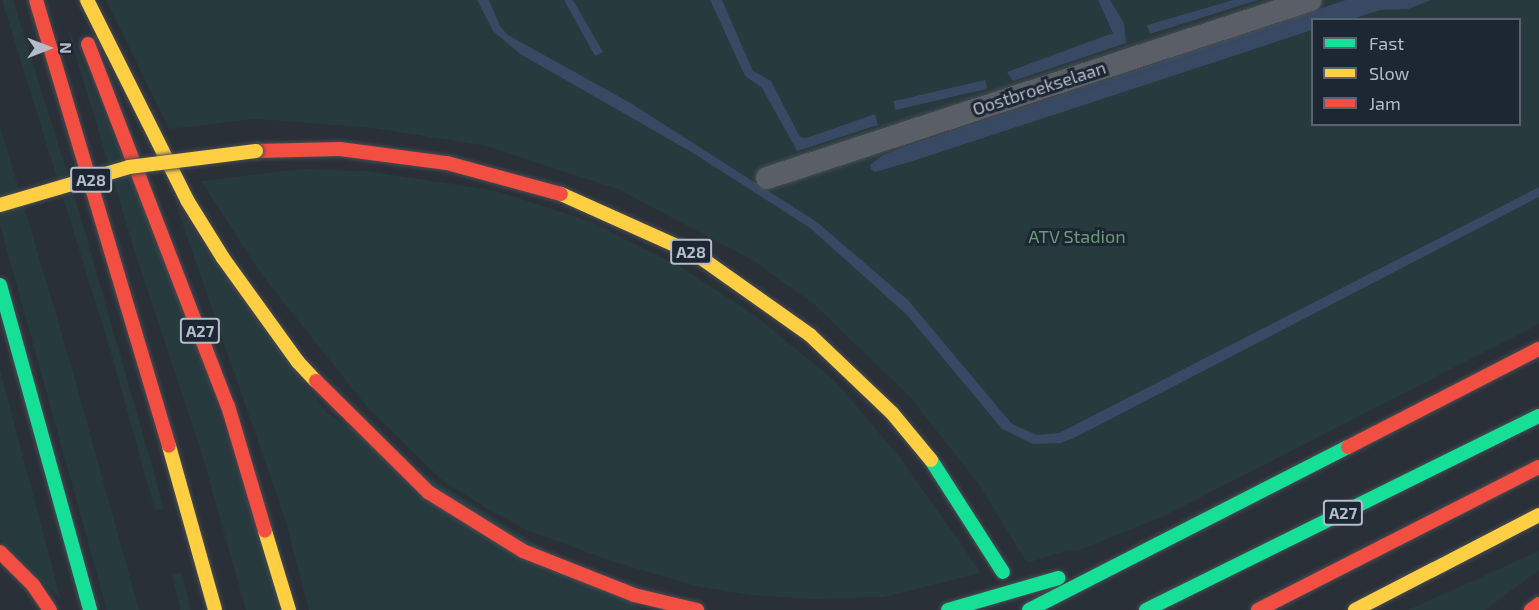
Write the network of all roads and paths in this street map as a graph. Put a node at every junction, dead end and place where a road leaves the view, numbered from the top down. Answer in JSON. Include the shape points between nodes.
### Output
{"nodes":[{"id":1,"x":36,"y":0,"type":"edge"},
{"id":2,"x":72,"y":0,"type":"edge"},
{"id":3,"x":87,"y":0,"type":"edge"},
{"id":4,"x":1311,"y":0,"type":"edge"},
{"id":5,"x":767,"y":178,"type":"dead end"},
{"id":6,"x":0,"y":205,"type":"edge"},
{"id":7,"x":0,"y":285,"type":"edge"},
{"id":8,"x":1539,"y":349,"type":"edge"},
{"id":9,"x":1539,"y":416,"type":"edge"},
{"id":10,"x":1539,"y":467,"type":"edge"},
{"id":11,"x":1539,"y":515,"type":"edge"},
{"id":12,"x":1157,"y":547,"type":"junction"},
{"id":13,"x":0,"y":552,"type":"edge"},
{"id":14,"x":1003,"y":572,"type":"dead end"},
{"id":15,"x":1539,"y":604,"type":"edge"},
{"id":16,"x":50,"y":610,"type":"edge"},
{"id":17,"x":90,"y":610,"type":"edge"},
{"id":18,"x":215,"y":610,"type":"edge"},
{"id":19,"x":289,"y":610,"type":"edge"},
{"id":20,"x":697,"y":610,"type":"edge"},
{"id":21,"x":948,"y":610,"type":"edge"},
{"id":22,"x":1029,"y":610,"type":"edge"},
{"id":23,"x":1146,"y":610,"type":"edge"},
{"id":24,"x":1258,"y":610,"type":"edge"},
{"id":25,"x":1355,"y":610,"type":"edge"},
{"id":26,"x":1531,"y":610,"type":"edge"}],
"edges":[{"from":1,"to":18,"type":"highway","number":"A28","via":[[145,359]]},
{"from":2,"to":19,"type":"highway","number":"A27","via":[[228,406]]},
{"from":3,"to":20,"type":"highway","via":[[187,200],[223,258],[298,362],[385,453],[428,492],[523,551],[634,595]]},
{"from":4,"to":5,"type":"street","name":"Oostbroekselaan"},
{"from":6,"to":14,"type":"highway","number":"A28","bridge":true,"via":[[129,167],[256,151],[340,149],[458,166],[524,181],[595,206],[697,255],[810,335],[892,413],[941,471]]},
{"from":7,"to":17,"type":"highway"},
{"from":8,"to":12,"type":"highway"},
{"from":9,"to":23,"type":"highway","number":"A27"},
{"from":10,"to":24,"type":"highway"},
{"from":11,"to":25,"type":"highway"},
{"from":12,"to":21,"type":"highway"},
{"from":12,"to":22,"type":"highway"},
{"from":13,"to":16,"type":"highway","via":[[33,585]]},
{"from":15,"to":26,"type":"highway"}]}
